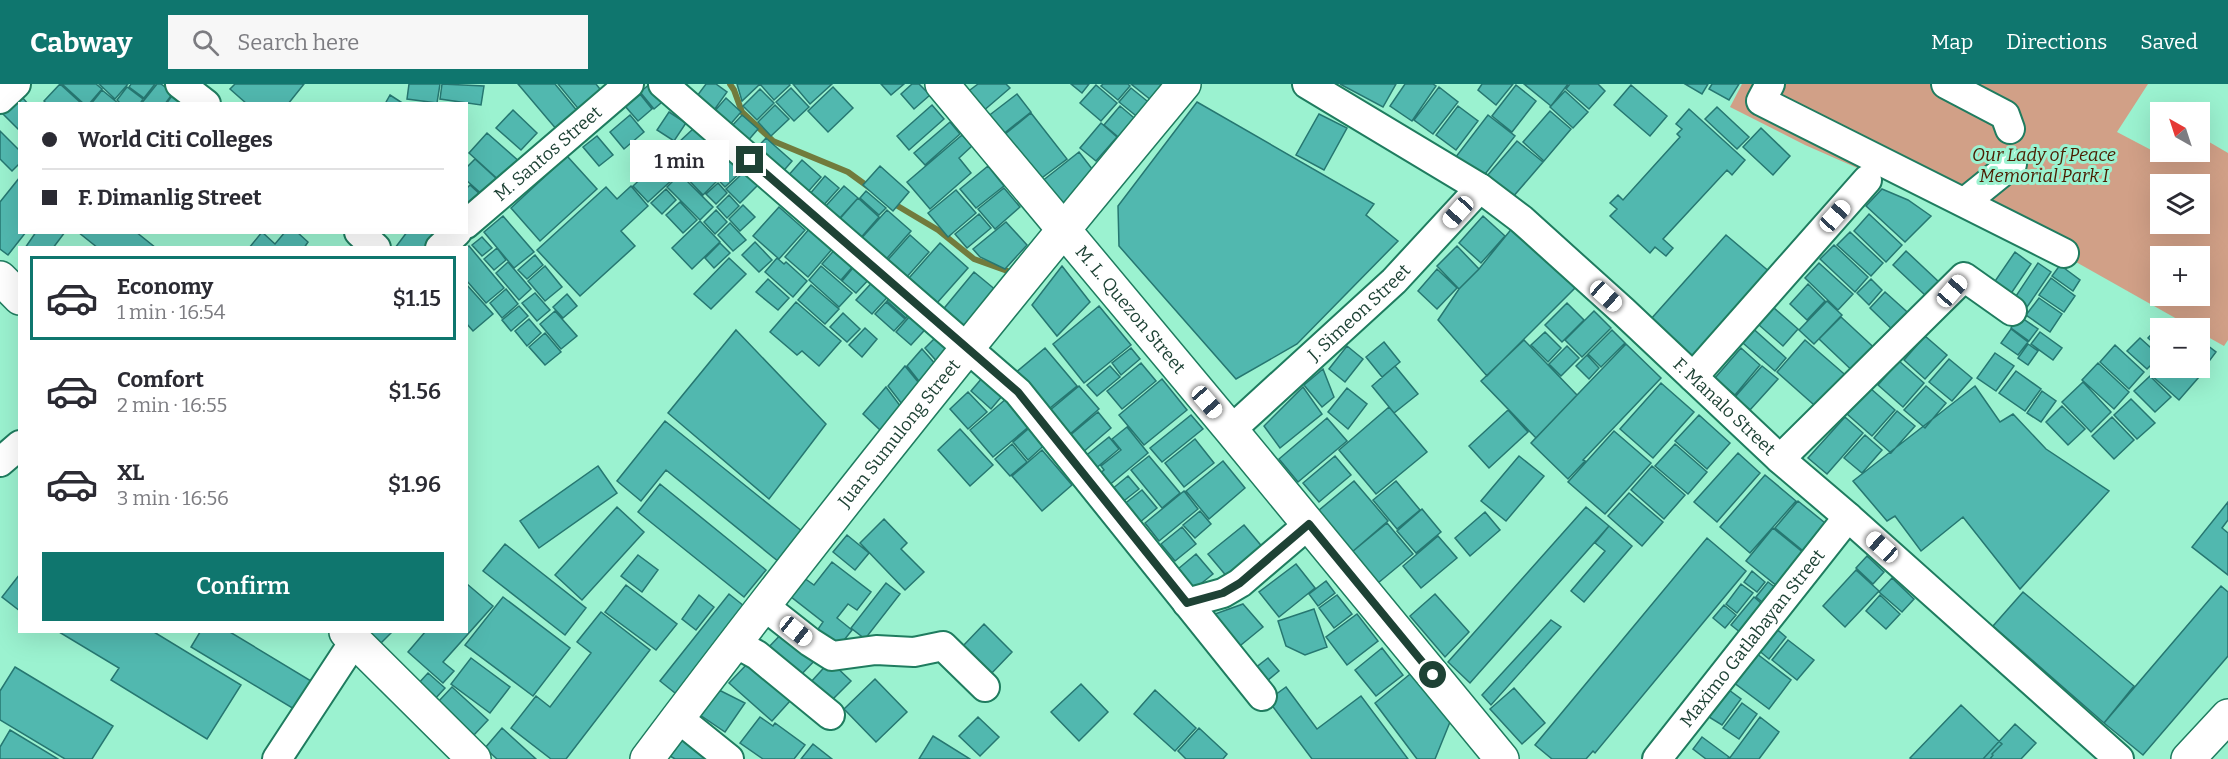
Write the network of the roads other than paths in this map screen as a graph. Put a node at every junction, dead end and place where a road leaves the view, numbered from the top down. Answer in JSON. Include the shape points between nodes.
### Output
{"nodes":[{"id":1,"x":16,"y":84,"type":"edge"},
{"id":2,"x":180,"y":84,"type":"edge"},
{"id":3,"x":628,"y":84,"type":"edge"},
{"id":4,"x":663,"y":84,"type":"edge"},
{"id":5,"x":942,"y":84,"type":"edge"},
{"id":6,"x":1184,"y":84,"type":"edge"},
{"id":7,"x":1307,"y":84,"type":"edge"},
{"id":8,"x":1770,"y":84,"type":"edge"},
{"id":9,"x":1946,"y":84,"type":"edge"},
{"id":10,"x":0,"y":99,"type":"edge"},
{"id":11,"x":203,"y":102,"type":"edge"},
{"id":12,"x":2010,"y":129,"type":"dead end"},
{"id":13,"x":2012,"y":164,"type":"dead end"},
{"id":14,"x":1867,"y":180,"type":"dead end"},
{"id":15,"x":1480,"y":188,"type":"junction"},
{"id":16,"x":1965,"y":202,"type":"junction"},
{"id":17,"x":468,"y":222,"type":"edge"},
{"id":18,"x":1062,"y":230,"type":"junction"},
{"id":19,"x":361,"y":234,"type":"edge"},
{"id":20,"x":455,"y":234,"type":"edge"},
{"id":21,"x":374,"y":246,"type":"edge"},
{"id":22,"x":442,"y":246,"type":"edge"},
{"id":23,"x":2064,"y":253,"type":"dead end"},
{"id":24,"x":0,"y":278,"type":"edge"},
{"id":25,"x":18,"y":296,"type":"edge"},
{"id":26,"x":2012,"y":311,"type":"dead end"},
{"id":27,"x":969,"y":348,"type":"junction"},
{"id":28,"x":1693,"y":377,"type":"junction"},
{"id":29,"x":1231,"y":430,"type":"junction"},
{"id":30,"x":18,"y":447,"type":"edge"},
{"id":31,"x":1780,"y":459,"type":"junction"},
{"id":32,"x":0,"y":462,"type":"edge"},
{"id":33,"x":1848,"y":517,"type":"junction"},
{"id":34,"x":1309,"y":524,"type":"junction"},
{"id":35,"x":1187,"y":603,"type":"junction"},
{"id":36,"x":763,"y":605,"type":"junction"},
{"id":37,"x":351,"y":636,"type":"edge"},
{"id":38,"x":735,"y":643,"type":"junction"},
{"id":39,"x":985,"y":687,"type":"dead end"},
{"id":40,"x":1262,"y":696,"type":"dead end"},
{"id":41,"x":830,"y":716,"type":"dead end"},
{"id":42,"x":2228,"y":716,"type":"edge"},
{"id":43,"x":678,"y":718,"type":"junction"},
{"id":44,"x":277,"y":759,"type":"edge"},
{"id":45,"x":474,"y":759,"type":"edge"},
{"id":46,"x":647,"y":759,"type":"edge"},
{"id":47,"x":729,"y":759,"type":"edge"},
{"id":48,"x":1502,"y":759,"type":"edge"},
{"id":49,"x":1657,"y":759,"type":"edge"},
{"id":50,"x":2119,"y":759,"type":"edge"},
{"id":51,"x":2188,"y":759,"type":"edge"}],
"edges":[{"from":1,"to":10,"type":"street"},
{"from":2,"to":11,"type":"street"},
{"from":3,"to":17,"type":"street","name":"M. Santos Street"},
{"from":4,"to":27,"type":"street"},
{"from":5,"to":18,"type":"main road","name":"M. L. Quezon Street"},
{"from":6,"to":18,"type":"main road","name":"Juan Sumulong Street"},
{"from":7,"to":15,"type":"street","name":"F. Manalo Street"},
{"from":8,"to":16,"type":"street","via":[[1761,101]]},
{"from":9,"to":12,"type":"street","via":[[2005,116]]},
{"from":13,"to":16,"type":"street"},
{"from":14,"to":28,"type":"street"},
{"from":15,"to":28,"type":"street","name":"F. Manalo Street","via":[[1521,219]]},
{"from":15,"to":29,"type":"street","name":"J. Simeon Street","via":[[1394,281]]},
{"from":16,"to":23,"type":"street"},
{"from":18,"to":27,"type":"main road","name":"Juan Sumulong Street"},
{"from":18,"to":29,"type":"main road","name":"M. L. Quezon Street"},
{"from":19,"to":21,"type":"street"},
{"from":20,"to":22,"type":"street"},
{"from":24,"to":25,"type":"main road"},
{"from":26,"to":31,"type":"street","via":[[1964,277]]},
{"from":27,"to":35,"type":"street","via":[[1018,392]]},
{"from":27,"to":36,"type":"main road","name":"Juan Sumulong Street"},
{"from":28,"to":31,"type":"street","name":"F. Manalo Street"},
{"from":29,"to":34,"type":"main road","name":"M. L. Quezon Street"},
{"from":30,"to":32,"type":"street"},
{"from":31,"to":33,"type":"street","name":"F. Manalo Street"},
{"from":33,"to":49,"type":"street","name":"Maximo Gatlabayan Street"},
{"from":33,"to":50,"type":"street","name":"F. Manalo Street"},
{"from":34,"to":35,"type":"street","via":[[1240,583],[1223,593]]},
{"from":34,"to":48,"type":"main road","name":"M. L. Quezon Street"},
{"from":35,"to":40,"type":"street"},
{"from":36,"to":38,"type":"main road","name":"Juan Sumulong Street"},
{"from":36,"to":39,"type":"street","via":[[832,656],[876,650],[914,652],[943,646]]},
{"from":37,"to":44,"type":"street"},
{"from":37,"to":45,"type":"main road"},
{"from":38,"to":41,"type":"street","via":[[757,655]]},
{"from":38,"to":43,"type":"main road","name":"Juan Sumulong Street"},
{"from":42,"to":51,"type":"main road"},
{"from":43,"to":46,"type":"main road","name":"Juan Sumulong Street"},
{"from":43,"to":47,"type":"street"}]}
